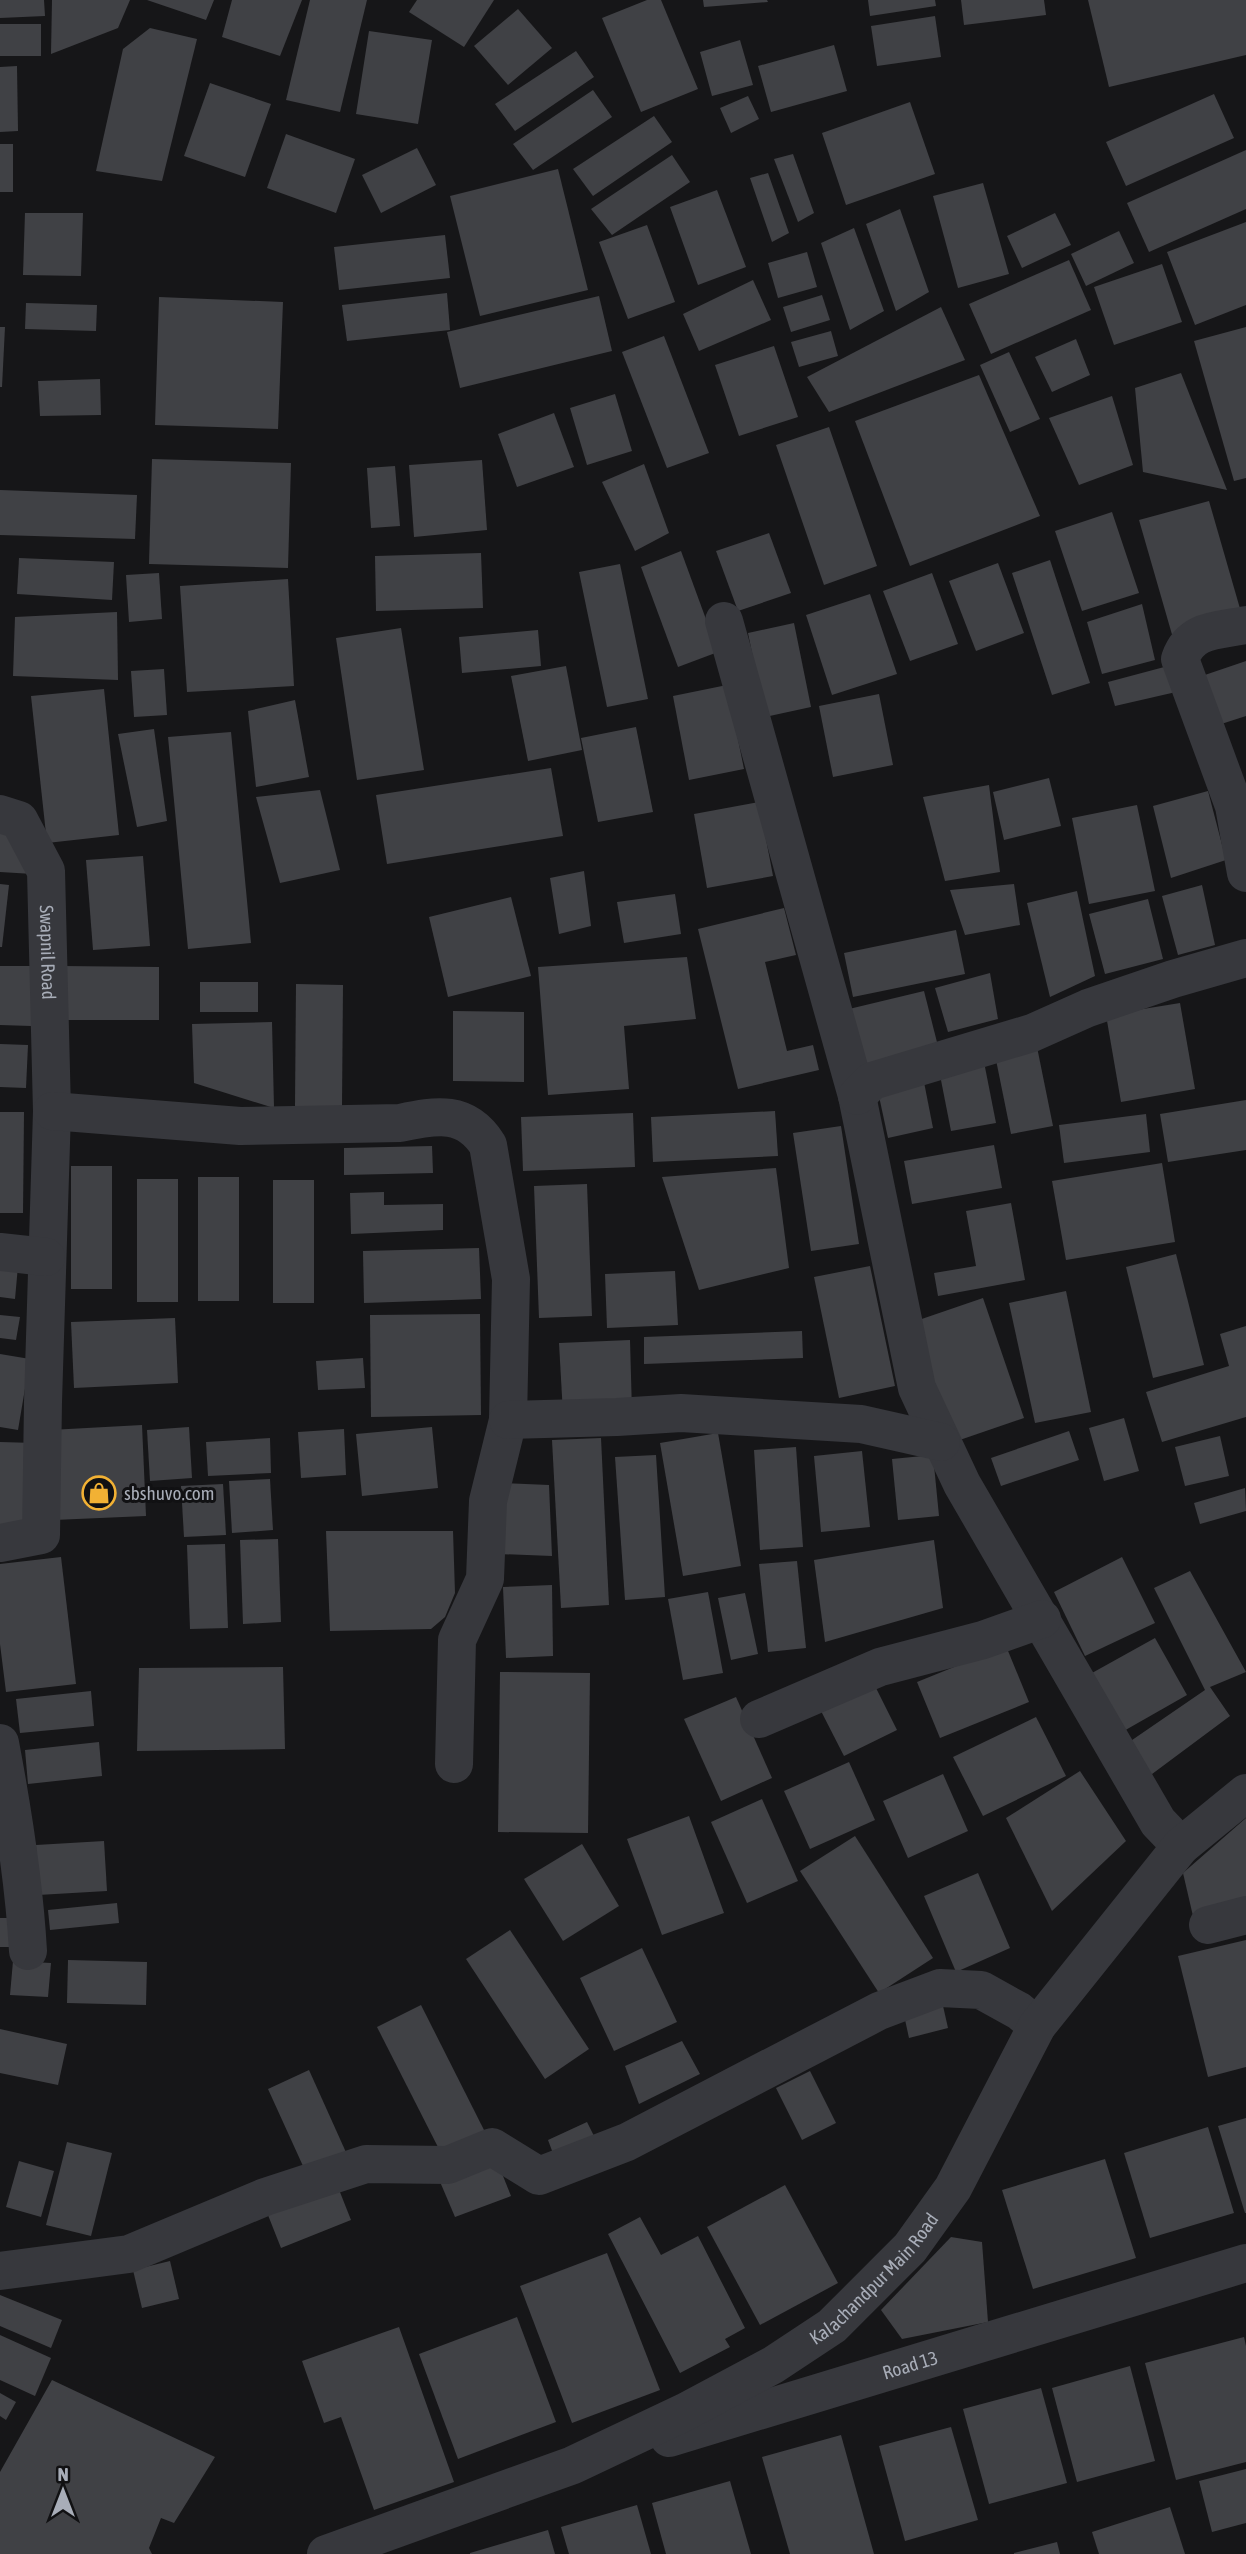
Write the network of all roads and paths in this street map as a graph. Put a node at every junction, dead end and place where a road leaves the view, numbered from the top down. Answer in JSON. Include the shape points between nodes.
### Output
{"nodes":[{"id":1,"x":724,"y":621,"type":"dead end"},
{"id":2,"x":1246,"y":625,"type":"edge"},
{"id":3,"x":0,"y":814,"type":"edge"},
{"id":4,"x":1246,"y":873,"type":"edge"},
{"id":5,"x":1246,"y":958,"type":"edge"},
{"id":6,"x":857,"y":1096,"type":"junction"},
{"id":7,"x":52,"y":1111,"type":"junction"},
{"id":8,"x":0,"y":1252,"type":"edge"},
{"id":9,"x":46,"y":1257,"type":"junction"},
{"id":10,"x":508,"y":1420,"type":"junction"},
{"id":11,"x":941,"y":1442,"type":"junction"},
{"id":12,"x":0,"y":1543,"type":"edge"},
{"id":13,"x":1042,"y":1619,"type":"junction"},
{"id":14,"x":759,"y":1720,"type":"dead end"},
{"id":15,"x":0,"y":1743,"type":"edge"},
{"id":16,"x":454,"y":1763,"type":"dead end"},
{"id":17,"x":1246,"y":1793,"type":"edge"},
{"id":18,"x":1181,"y":1846,"type":"junction"},
{"id":19,"x":1246,"y":1915,"type":"edge"},
{"id":20,"x":1208,"y":1926,"type":"dead end"},
{"id":21,"x":28,"y":1951,"type":"dead end"},
{"id":22,"x":1037,"y":2026,"type":"junction"},
{"id":23,"x":1246,"y":2263,"type":"edge"},
{"id":24,"x":0,"y":2271,"type":"edge"},
{"id":25,"x":573,"y":2465,"type":"junction"},
{"id":26,"x":326,"y":2554,"type":"edge"}],
"edges":[{"from":1,"to":6,"type":"street"},
{"from":2,"to":4,"type":"street","via":[[1194,636],[1180,659],[1234,806]]},
{"from":3,"to":7,"type":"street","name":"Swapnil Road","via":[[19,820],[46,871]]},
{"from":5,"to":6,"type":"street","via":[[1088,1008],[1032,1033],[872,1081]]},
{"from":6,"to":11,"type":"street","via":[[916,1388]]},
{"from":7,"to":9,"type":"street","name":"Swapnil Road"},
{"from":7,"to":10,"type":"street","via":[[240,1126],[457,1118],[478,1129],[488,1145],[511,1279]]},
{"from":8,"to":9,"type":"street"},
{"from":9,"to":12,"type":"street","name":"Swapnil Road","via":[[41,1535]]},
{"from":10,"to":11,"type":"street","via":[[681,1413],[861,1424]]},
{"from":10,"to":16,"type":"street","via":[[488,1501],[485,1579],[457,1640]]},
{"from":11,"to":13,"type":"street"},
{"from":13,"to":14,"type":"street","via":[[880,1667]]},
{"from":13,"to":18,"type":"street","via":[[1158,1822]]},
{"from":15,"to":21,"type":"street","via":[[25,1897]]},
{"from":17,"to":18,"type":"street","name":"Kalachandpur Main Road"},
{"from":18,"to":22,"type":"street","name":"Kalachandpur Main Road"},
{"from":19,"to":20,"type":"street"},
{"from":22,"to":24,"type":"street","via":[[981,1990],[940,1989],[878,2011],[627,2142],[539,2176],[492,2147],[449,2165],[366,2164],[265,2197],[129,2254]]},
{"from":22,"to":25,"type":"street","name":"Kalachandpur Main Road","via":[[953,2188],[910,2248],[832,2326],[773,2365]]},
{"from":23,"to":25,"type":"street","name":"Road 13"},
{"from":25,"to":26,"type":"street","name":"Kalachandpur Main Road"}]}
